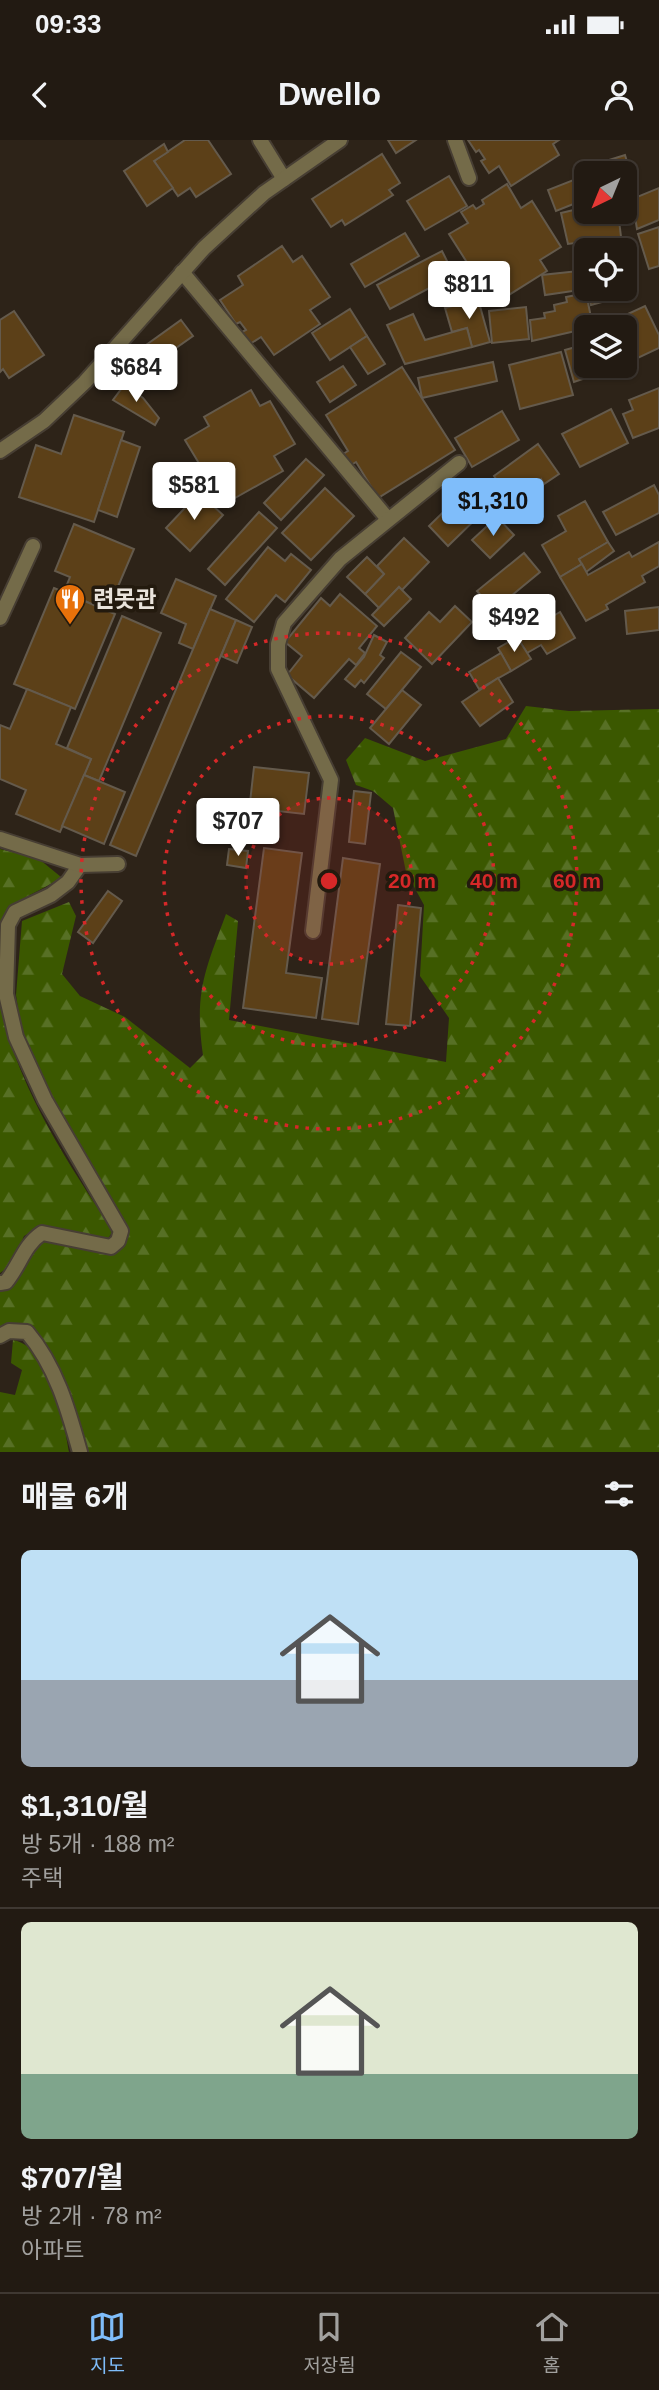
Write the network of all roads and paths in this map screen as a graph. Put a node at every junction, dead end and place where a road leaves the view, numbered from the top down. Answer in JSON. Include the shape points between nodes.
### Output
{"nodes":[{"id":1,"x":260,"y":140,"type":"edge"},
{"id":2,"x":340,"y":140,"type":"edge"},
{"id":3,"x":455,"y":140,"type":"edge"},
{"id":4,"x":469,"y":178,"type":"dead end"},
{"id":5,"x":284,"y":179,"type":"junction"},
{"id":6,"x":182,"y":272,"type":"junction"},
{"id":7,"x":0,"y":451,"type":"edge"},
{"id":8,"x":459,"y":463,"type":"dead end"},
{"id":9,"x":387,"y":518,"type":"junction"},
{"id":10,"x":33,"y":546,"type":"dead end"},
{"id":11,"x":0,"y":618,"type":"edge"},
{"id":12,"x":0,"y":839,"type":"edge"},
{"id":13,"x":118,"y":864,"type":"dead end"},
{"id":14,"x":80,"y":865,"type":"junction"},
{"id":15,"x":313,"y":931,"type":"dead end"},
{"id":16,"x":0,"y":1283,"type":"edge"},
{"id":17,"x":0,"y":1336,"type":"edge"},
{"id":18,"x":80,"y":1452,"type":"edge"}],
"edges":[{"from":1,"to":5,"type":"street"},
{"from":2,"to":5,"type":"street"},
{"from":3,"to":4,"type":"street"},
{"from":5,"to":6,"type":"street"},
{"from":6,"to":7,"type":"street","via":[[85,382],[44,421]]},
{"from":6,"to":9,"type":"street"},
{"from":8,"to":9,"type":"street"},
{"from":9,"to":15,"type":"street","via":[[298,603],[284,623],[278,644],[278,668],[331,780]]},
{"from":10,"to":11,"type":"street"},
{"from":12,"to":14,"type":"street"},
{"from":13,"to":14,"type":"street"},
{"from":14,"to":16,"type":"street","via":[[51,895],[15,912],[8,925],[6,995],[16,1037],[45,1100],[121,1231],[111,1247],[43,1233],[29,1241],[17,1269]]},
{"from":17,"to":18,"type":"street","via":[[9,1331],[27,1332],[41,1349],[65,1399]]}]}
